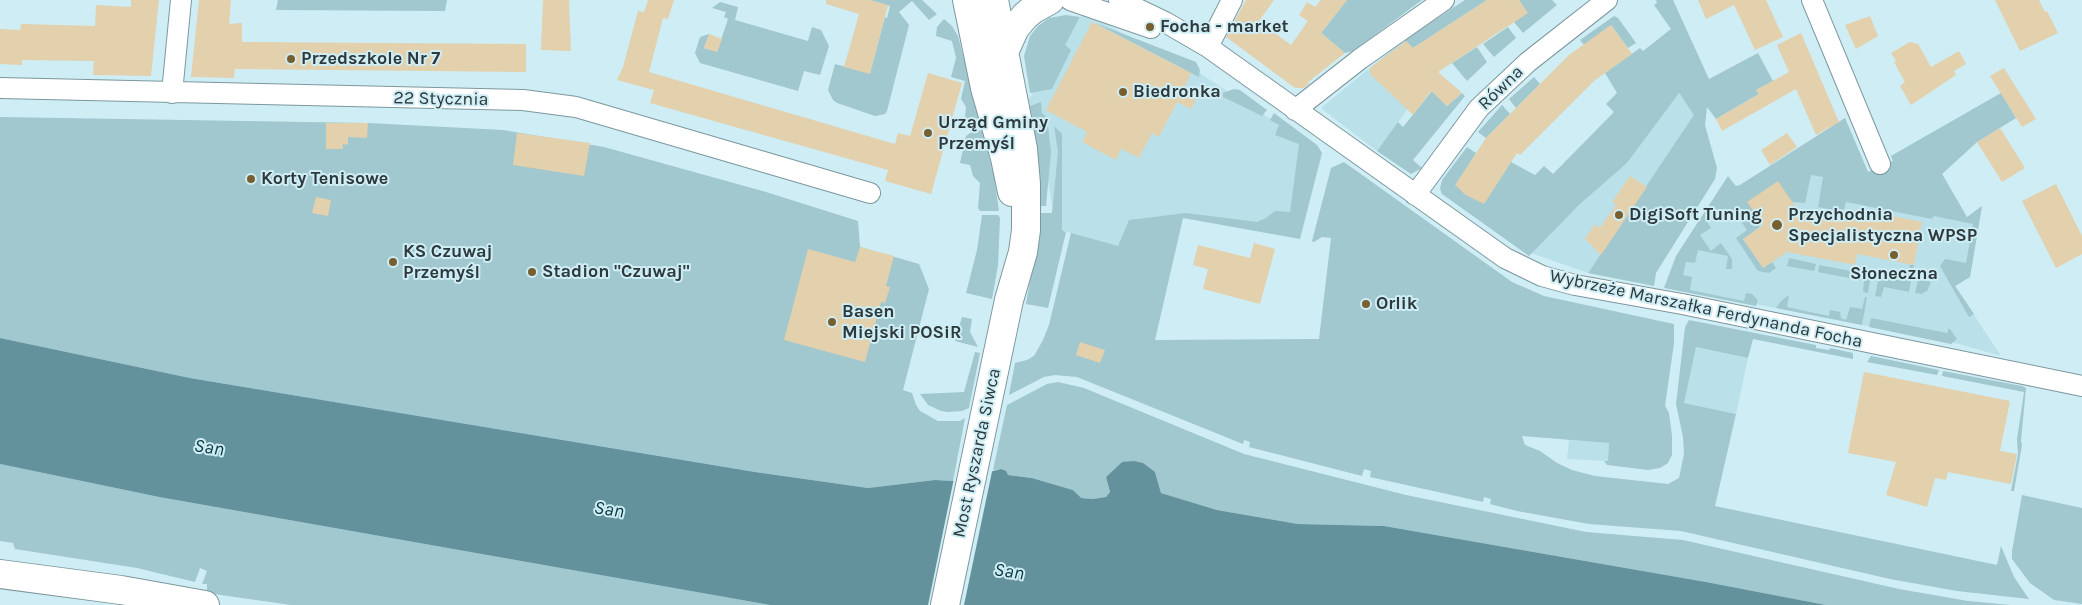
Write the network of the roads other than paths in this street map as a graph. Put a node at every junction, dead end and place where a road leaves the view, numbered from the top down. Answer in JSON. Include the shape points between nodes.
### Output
{"nodes":[{"id":1,"x":181,"y":0,"type":"edge"},
{"id":2,"x":967,"y":0,"type":"edge"},
{"id":3,"x":994,"y":0,"type":"edge"},
{"id":4,"x":1050,"y":0,"type":"edge"},
{"id":5,"x":1070,"y":0,"type":"edge"},
{"id":6,"x":1119,"y":0,"type":"edge"},
{"id":7,"x":1232,"y":0,"type":"edge"},
{"id":8,"x":1444,"y":0,"type":"edge"},
{"id":9,"x":1606,"y":0,"type":"edge"},
{"id":10,"x":1812,"y":0,"type":"edge"},
{"id":11,"x":1208,"y":47,"type":"junction"},
{"id":12,"x":1005,"y":50,"type":"junction"},
{"id":13,"x":0,"y":88,"type":"edge"},
{"id":14,"x":172,"y":93,"type":"junction"},
{"id":15,"x":1295,"y":110,"type":"junction"},
{"id":16,"x":1880,"y":164,"type":"dead end"},
{"id":17,"x":870,"y":193,"type":"dead end"},
{"id":18,"x":1415,"y":195,"type":"junction"},
{"id":19,"x":1009,"y":300,"type":"junction"},
{"id":20,"x":2082,"y":386,"type":"edge"},
{"id":21,"x":0,"y":574,"type":"edge"},
{"id":22,"x":121,"y":598,"type":"edge"},
{"id":23,"x":205,"y":605,"type":"edge"},
{"id":24,"x":946,"y":605,"type":"edge"}],
"edges":[{"from":1,"to":14,"type":"street"},
{"from":2,"to":19,"type":"main road","via":[[985,88],[1012,190],[1014,219]]},
{"from":3,"to":12,"type":"main road"},
{"from":4,"to":12,"type":"main road","via":[[1025,16],[1015,28]]},
{"from":5,"to":11,"type":"street","name":"Wybrzeże Marszałka Ferdynanda Focha"},
{"from":6,"to":11,"type":"street","name":"Wybrzeże Marszałka Ferdynanda Focha"},
{"from":7,"to":11,"type":"street"},
{"from":8,"to":15,"type":"street","via":[[1360,58]]},
{"from":9,"to":18,"type":"street","name":"Równa","via":[[1528,62],[1479,108]]},
{"from":10,"to":16,"type":"street"},
{"from":11,"to":15,"type":"street","name":"Wybrzeże Marszałka Ferdynanda Focha"},
{"from":12,"to":19,"type":"main road","via":[[1023,149],[1027,208],[1023,252]]},
{"from":13,"to":14,"type":"street","name":"22 Stycznia"},
{"from":14,"to":17,"type":"street","name":"22 Stycznia","via":[[523,100],[576,107]]},
{"from":15,"to":18,"type":"street","name":"Wybrzeże Marszałka Ferdynanda Focha"},
{"from":18,"to":20,"type":"street","name":"Wybrzeże Marszałka Ferdynanda Focha","via":[[1505,258],[1542,276]]},
{"from":19,"to":24,"type":"main road","name":"Most Ryszarda Siwca"},
{"from":21,"to":22,"type":"main road"},
{"from":22,"to":23,"type":"main road"}]}
